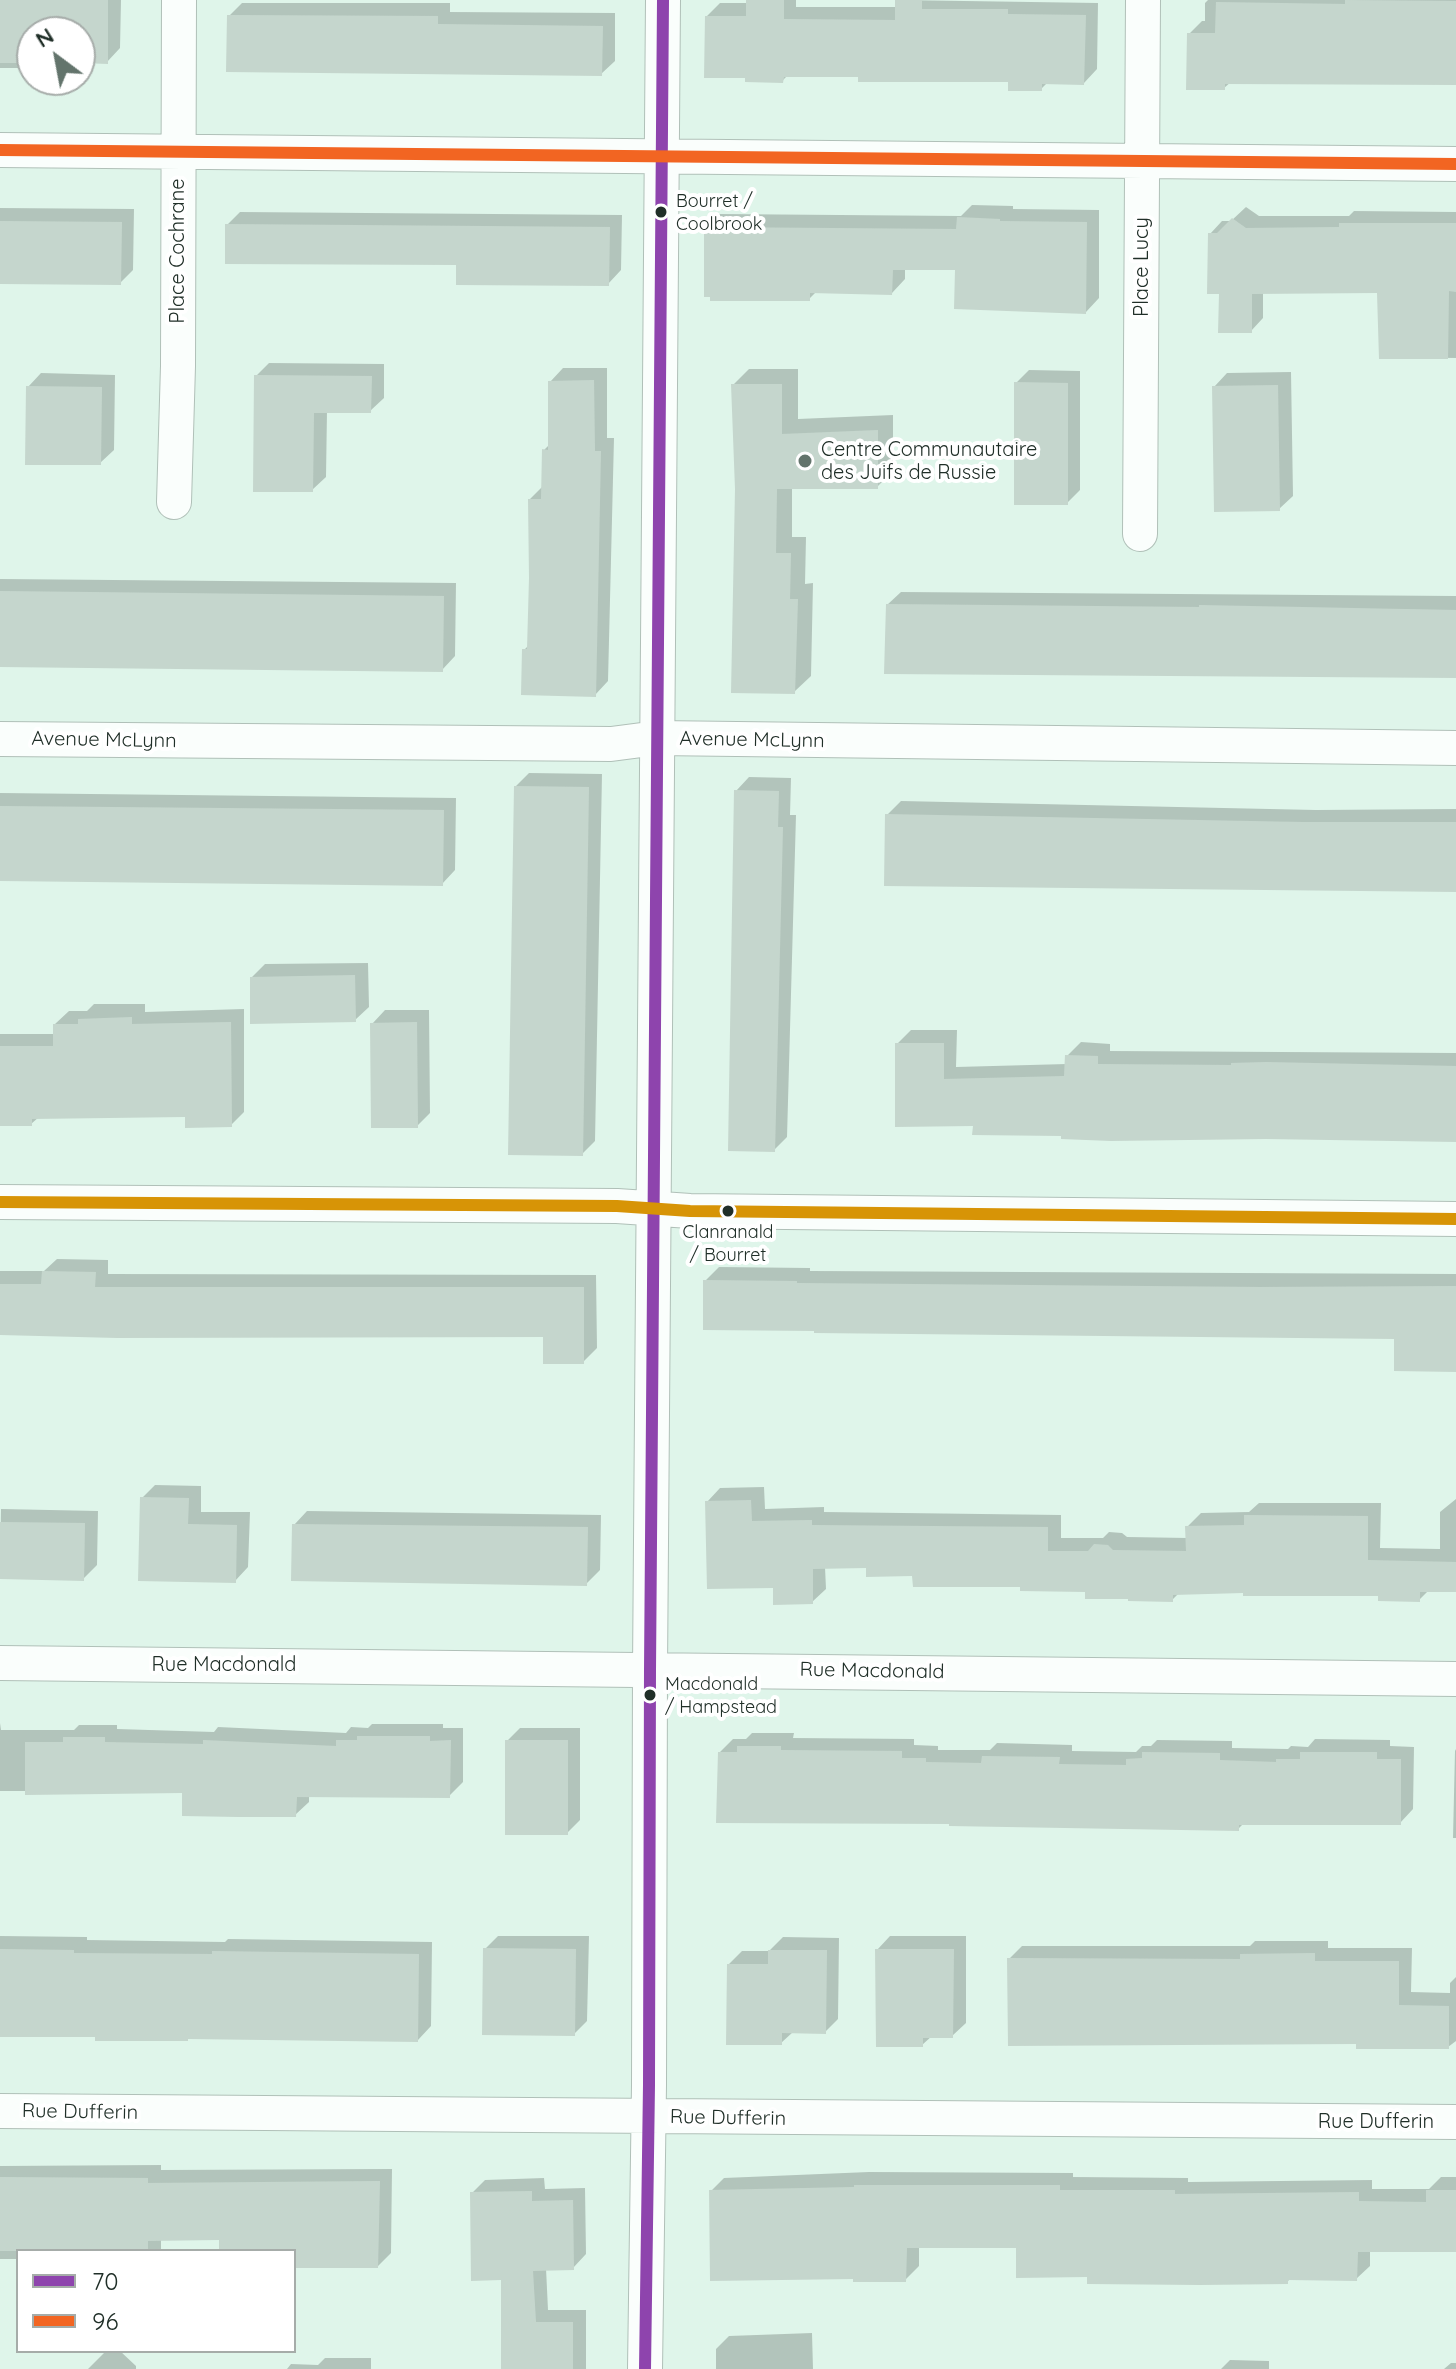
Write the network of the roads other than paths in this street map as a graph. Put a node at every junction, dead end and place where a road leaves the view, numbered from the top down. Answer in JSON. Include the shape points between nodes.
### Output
{"nodes":[{"id":1,"x":179,"y":0,"type":"edge"},
{"id":2,"x":663,"y":0,"type":"edge"},
{"id":3,"x":1143,"y":0,"type":"edge"},
{"id":4,"x":0,"y":150,"type":"edge"},
{"id":5,"x":178,"y":152,"type":"junction"},
{"id":6,"x":663,"y":155,"type":"junction"},
{"id":7,"x":1142,"y":161,"type":"junction"},
{"id":8,"x":1456,"y":164,"type":"edge"},
{"id":9,"x":174,"y":502,"type":"dead end"},
{"id":10,"x":1140,"y":534,"type":"dead end"},
{"id":11,"x":657,"y":738,"type":"junction"},
{"id":12,"x":0,"y":739,"type":"edge"},
{"id":13,"x":1456,"y":748,"type":"edge"},
{"id":14,"x":0,"y":1202,"type":"edge"},
{"id":15,"x":654,"y":1209,"type":"junction"},
{"id":16,"x":1456,"y":1219,"type":"edge"},
{"id":17,"x":0,"y":1663,"type":"edge"},
{"id":18,"x":650,"y":1668,"type":"junction"},
{"id":19,"x":1456,"y":1679,"type":"edge"},
{"id":20,"x":0,"y":2111,"type":"edge"},
{"id":21,"x":649,"y":2117,"type":"junction"},
{"id":22,"x":1456,"y":2122,"type":"edge"},
{"id":23,"x":645,"y":2369,"type":"edge"}],
"edges":[{"from":1,"to":5,"type":"street","name":"Place Cochrane"},
{"from":2,"to":6,"type":"street"},
{"from":3,"to":7,"type":"street","name":"Place Lucy"},
{"from":4,"to":5,"type":"street"},
{"from":5,"to":6,"type":"street"},
{"from":5,"to":9,"type":"street","name":"Place Cochrane"},
{"from":6,"to":7,"type":"street"},
{"from":6,"to":11,"type":"street"},
{"from":7,"to":8,"type":"street"},
{"from":7,"to":10,"type":"street","name":"Place Lucy"},
{"from":11,"to":12,"type":"street","name":"Avenue McLynn","via":[[611,744]]},
{"from":11,"to":13,"type":"street","name":"Avenue McLynn"},
{"from":11,"to":15,"type":"street"},
{"from":14,"to":15,"type":"street"},
{"from":15,"to":16,"type":"street"},
{"from":15,"to":18,"type":"street"},
{"from":17,"to":18,"type":"street","name":"Rue Macdonald"},
{"from":18,"to":19,"type":"street","name":"Rue Macdonald"},
{"from":18,"to":21,"type":"street"},
{"from":20,"to":21,"type":"street","name":"Rue Dufferin"},
{"from":21,"to":22,"type":"street","name":"Rue Dufferin"},
{"from":21,"to":23,"type":"street"}]}
